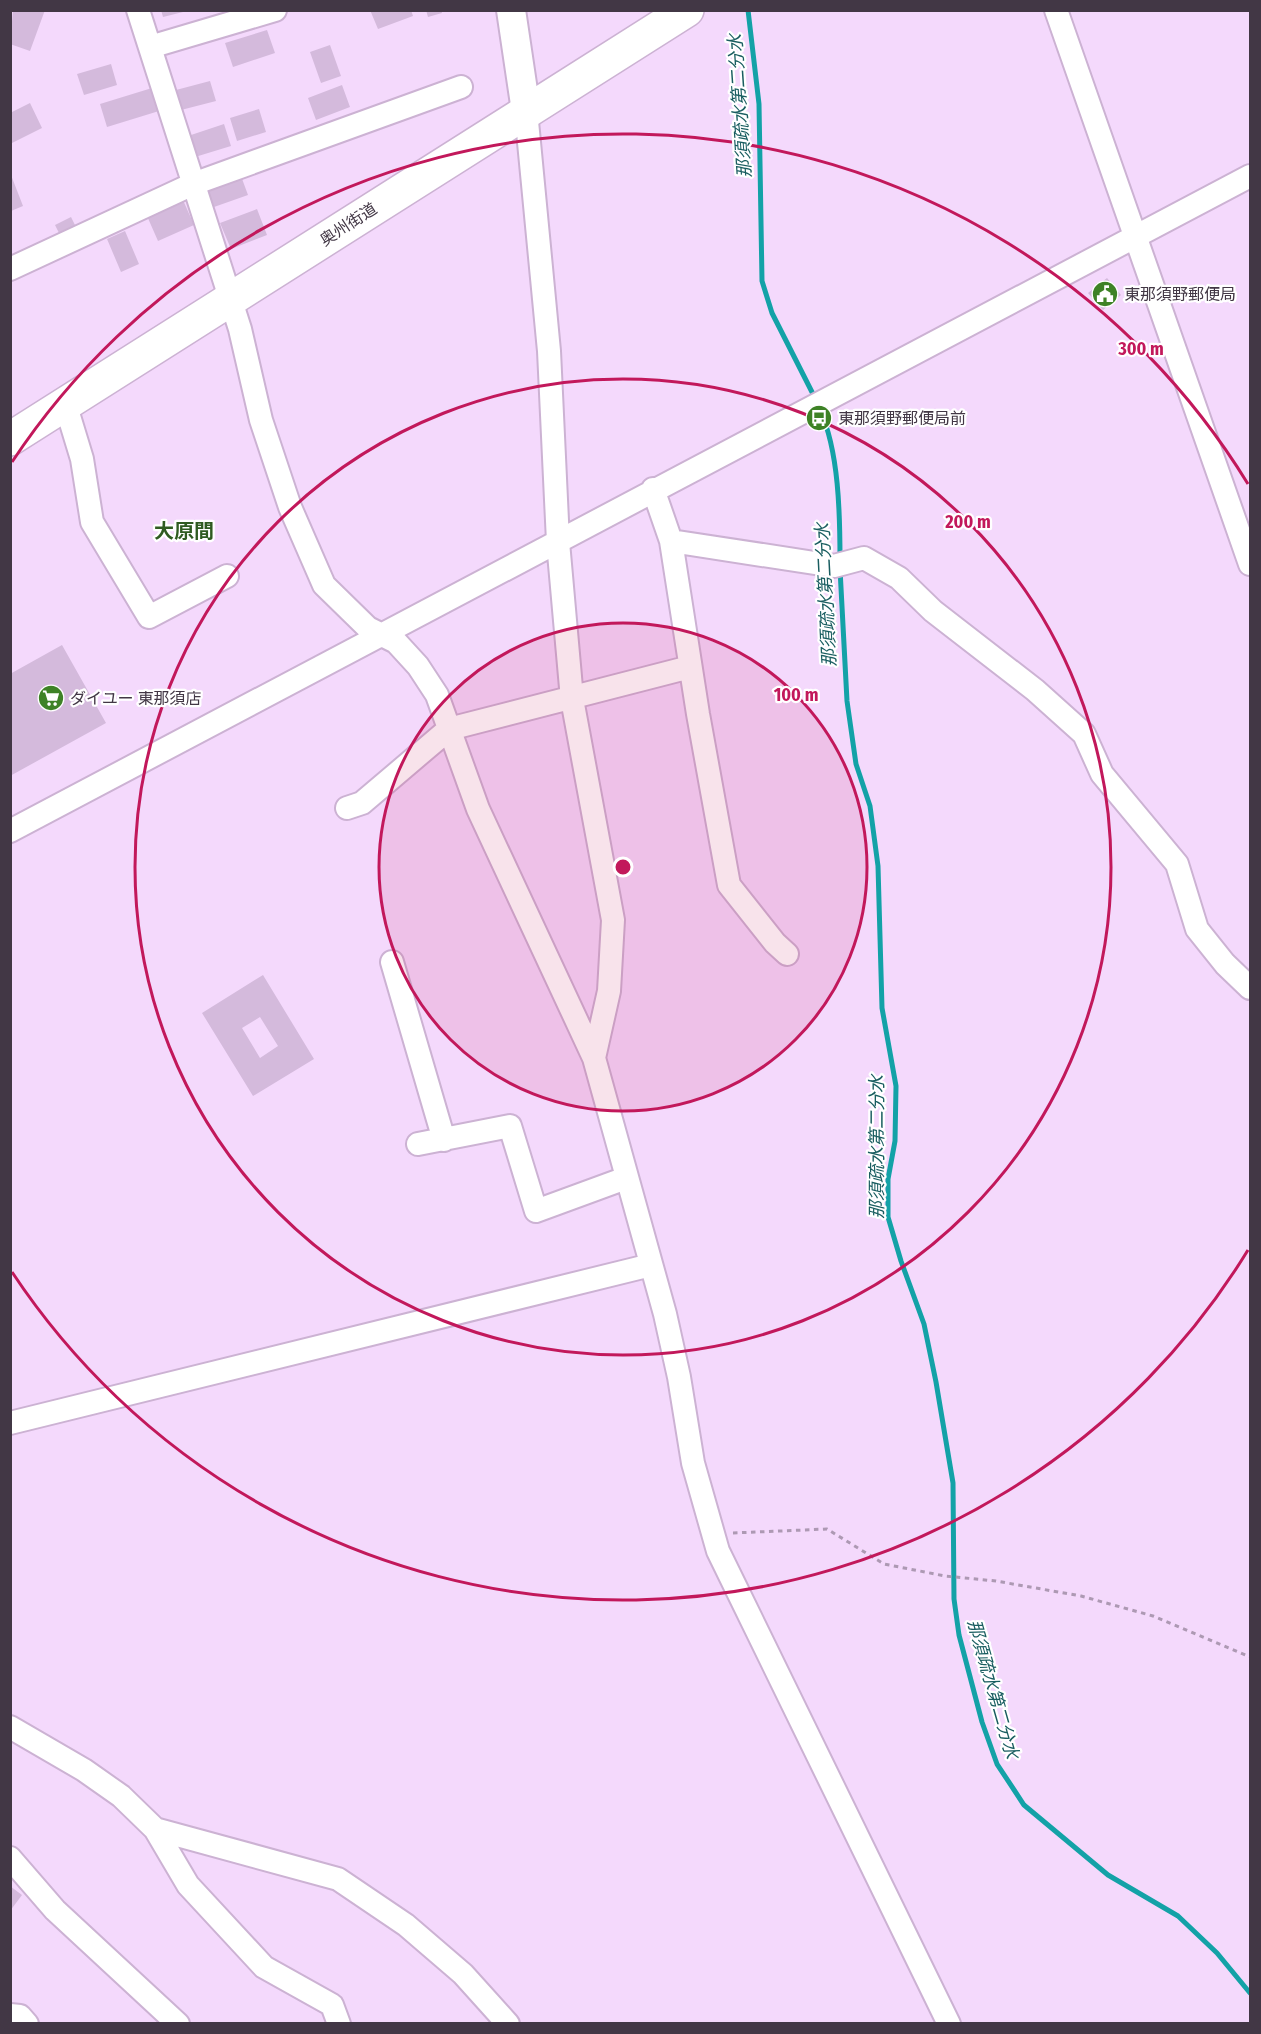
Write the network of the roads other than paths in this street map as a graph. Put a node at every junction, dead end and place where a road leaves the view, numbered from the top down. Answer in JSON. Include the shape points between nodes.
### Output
{"nodes":[{"id":1,"x":138,"y":10,"type":"edge"},
{"id":2,"x":275,"y":10,"type":"edge"},
{"id":3,"x":511,"y":10,"type":"edge"},
{"id":4,"x":687,"y":10,"type":"edge"},
{"id":5,"x":1056,"y":10,"type":"edge"},
{"id":6,"x":150,"y":47,"type":"junction"},
{"id":7,"x":461,"y":87,"type":"dead end"},
{"id":8,"x":526,"y":111,"type":"junction"},
{"id":9,"x":1251,"y":176,"type":"edge"},
{"id":10,"x":193,"y":184,"type":"junction"},
{"id":11,"x":1136,"y":235,"type":"junction"},
{"id":12,"x":10,"y":269,"type":"edge"},
{"id":13,"x":231,"y":299,"type":"junction"},
{"id":14,"x":65,"y":403,"type":"junction"},
{"id":15,"x":10,"y":439,"type":"edge"},
{"id":16,"x":653,"y":489,"type":"junction"},
{"id":17,"x":671,"y":541,"type":"junction"},
{"id":18,"x":558,"y":542,"type":"junction"},
{"id":19,"x":1251,"y":564,"type":"edge"},
{"id":20,"x":227,"y":576,"type":"dead end"},
{"id":21,"x":381,"y":635,"type":"junction"},
{"id":22,"x":690,"y":667,"type":"junction"},
{"id":23,"x":572,"y":699,"type":"junction"},
{"id":24,"x":448,"y":729,"type":"junction"},
{"id":25,"x":347,"y":808,"type":"dead end"},
{"id":26,"x":10,"y":831,"type":"edge"},
{"id":27,"x":787,"y":954,"type":"dead end"},
{"id":28,"x":392,"y":962,"type":"dead end"},
{"id":29,"x":1251,"y":988,"type":"edge"},
{"id":30,"x":594,"y":1058,"type":"junction"},
{"id":31,"x":444,"y":1140,"type":"junction"},
{"id":32,"x":418,"y":1144,"type":"dead end"},
{"id":33,"x":627,"y":1178,"type":"junction"},
{"id":34,"x":651,"y":1265,"type":"junction"},
{"id":35,"x":10,"y":1423,"type":"edge"},
{"id":36,"x":10,"y":1727,"type":"edge"},
{"id":37,"x":155,"y":1829,"type":"junction"},
{"id":38,"x":10,"y":1857,"type":"edge"},
{"id":39,"x":10,"y":2015,"type":"edge"},
{"id":40,"x":27,"y":2024,"type":"edge"},
{"id":41,"x":178,"y":2024,"type":"edge"},
{"id":42,"x":339,"y":2024,"type":"edge"},
{"id":43,"x":508,"y":2024,"type":"edge"},
{"id":44,"x":950,"y":2024,"type":"edge"}],
"edges":[{"from":1,"to":6,"type":"street"},
{"from":2,"to":6,"type":"street"},
{"from":3,"to":8,"type":"main road"},
{"from":4,"to":8,"type":"highway","name":"奥州街道"},
{"from":5,"to":11,"type":"street"},
{"from":6,"to":10,"type":"street"},
{"from":7,"to":10,"type":"street"},
{"from":8,"to":13,"type":"highway","name":"奥州街道"},
{"from":8,"to":18,"type":"street","via":[[549,351]]},
{"from":9,"to":11,"type":"street"},
{"from":10,"to":12,"type":"street"},
{"from":10,"to":13,"type":"street"},
{"from":11,"to":16,"type":"street"},
{"from":11,"to":19,"type":"street"},
{"from":13,"to":14,"type":"highway","name":"奥州街道"},
{"from":13,"to":21,"type":"street","via":[[277,471],[324,585],[368,628]]},
{"from":14,"to":15,"type":"highway","name":"奥州街道"},
{"from":14,"to":20,"type":"street","via":[[82,459],[92,522],[149,617]]},
{"from":16,"to":17,"type":"street"},
{"from":16,"to":18,"type":"street"},
{"from":17,"to":22,"type":"street"},
{"from":17,"to":29,"type":"street","via":[[834,566],[864,558],[899,578],[933,611],[1035,690],[1084,734],[1102,774],[1177,864],[1197,929]]},
{"from":18,"to":21,"type":"street"},
{"from":18,"to":23,"type":"street"},
{"from":21,"to":24,"type":"street","via":[[396,642],[418,666],[436,695]]},
{"from":21,"to":26,"type":"street"},
{"from":22,"to":23,"type":"street"},
{"from":22,"to":27,"type":"street","via":[[729,885]]},
{"from":23,"to":24,"type":"street"},
{"from":23,"to":30,"type":"street","via":[[613,920],[609,991]]},
{"from":24,"to":25,"type":"street","via":[[362,803]]},
{"from":24,"to":30,"type":"street","via":[[478,808]]},
{"from":28,"to":31,"type":"street"},
{"from":30,"to":33,"type":"street"},
{"from":31,"to":32,"type":"street"},
{"from":31,"to":33,"type":"street","via":[[510,1126],[536,1211]]},
{"from":33,"to":34,"type":"street"},
{"from":34,"to":35,"type":"street"},
{"from":34,"to":44,"type":"street","via":[[679,1377],[693,1463],[718,1551]]},
{"from":36,"to":37,"type":"street","via":[[121,1796]]},
{"from":37,"to":42,"type":"street","via":[[188,1885],[256,1958],[332,2005]]},
{"from":37,"to":43,"type":"street","via":[[338,1879],[406,1925],[463,1974]]},
{"from":38,"to":41,"type":"street","via":[[55,1910]]},
{"from":39,"to":40,"type":"street","via":[[20,2016]]}]}
